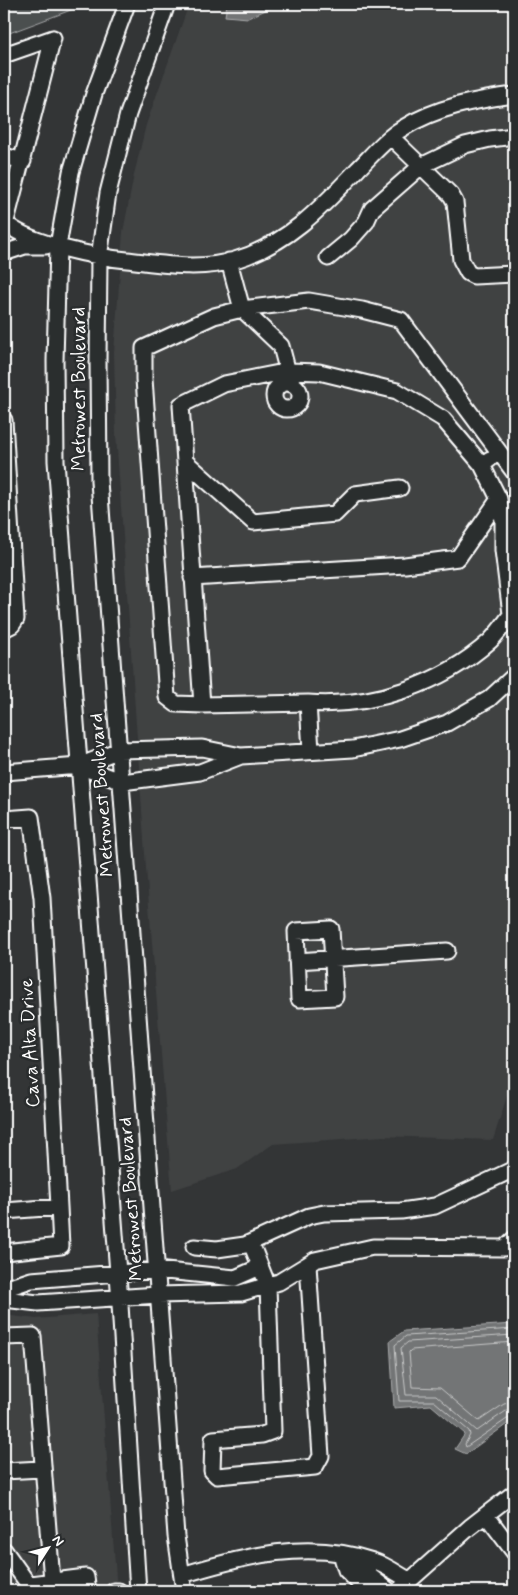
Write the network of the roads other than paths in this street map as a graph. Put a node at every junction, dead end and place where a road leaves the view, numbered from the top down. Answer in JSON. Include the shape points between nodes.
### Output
{"nodes":[{"id":1,"x":126,"y":4,"type":"edge"},
{"id":2,"x":167,"y":4,"type":"edge"},
{"id":3,"x":4,"y":55,"type":"edge"},
{"id":4,"x":514,"y":96,"type":"edge"},
{"id":5,"x":514,"y":136,"type":"edge"},
{"id":6,"x":391,"y":137,"type":"junction"},
{"id":7,"x":4,"y":156,"type":"edge"},
{"id":8,"x":23,"y":161,"type":"junction"},
{"id":9,"x":421,"y":166,"type":"junction"},
{"id":10,"x":4,"y":226,"type":"edge"},
{"id":11,"x":58,"y":246,"type":"junction"},
{"id":12,"x":4,"y":253,"type":"edge"},
{"id":13,"x":99,"y":258,"type":"junction"},
{"id":14,"x":328,"y":258,"type":"dead end"},
{"id":15,"x":228,"y":261,"type":"junction"},
{"id":16,"x":514,"y":274,"type":"edge"},
{"id":17,"x":242,"y":309,"type":"junction"},
{"id":18,"x":290,"y":378,"type":"junction"},
{"id":19,"x":4,"y":420,"type":"edge"},
{"id":20,"x":4,"y":437,"type":"edge"},
{"id":21,"x":499,"y":452,"type":"junction"},
{"id":22,"x":186,"y":462,"type":"junction"},
{"id":23,"x":482,"y":465,"type":"junction"},
{"id":24,"x":514,"y":472,"type":"edge"},
{"id":25,"x":400,"y":488,"type":"dead end"},
{"id":26,"x":499,"y":499,"type":"junction"},
{"id":27,"x":7,"y":554,"type":"edge"},
{"id":28,"x":192,"y":578,"type":"junction"},
{"id":29,"x":513,"y":613,"type":"edge"},
{"id":30,"x":4,"y":629,"type":"edge"},
{"id":31,"x":514,"y":676,"type":"edge"},
{"id":32,"x":308,"y":703,"type":"junction"},
{"id":33,"x":202,"y":705,"type":"junction"},
{"id":34,"x":119,"y":750,"type":"junction"},
{"id":35,"x":311,"y":752,"type":"junction"},
{"id":36,"x":241,"y":756,"type":"junction"},
{"id":37,"x":80,"y":766,"type":"junction"},
{"id":38,"x":4,"y":772,"type":"edge"},
{"id":39,"x":122,"y":782,"type":"junction"},
{"id":40,"x":4,"y":819,"type":"edge"},
{"id":41,"x":447,"y":950,"type":"dead end"},
{"id":42,"x":333,"y":959,"type":"junction"},
{"id":43,"x":298,"y":961,"type":"junction"},
{"id":44,"x":514,"y":1169,"type":"edge"},
{"id":45,"x":59,"y":1207,"type":"junction"},
{"id":46,"x":4,"y":1211,"type":"edge"},
{"id":47,"x":514,"y":1239,"type":"edge"},
{"id":48,"x":251,"y":1243,"type":"junction"},
{"id":49,"x":194,"y":1247,"type":"dead end"},
{"id":50,"x":4,"y":1252,"type":"edge"},
{"id":51,"x":308,"y":1265,"type":"junction"},
{"id":52,"x":260,"y":1267,"type":"junction"},
{"id":53,"x":156,"y":1270,"type":"junction"},
{"id":54,"x":118,"y":1273,"type":"junction"},
{"id":55,"x":268,"y":1286,"type":"junction"},
{"id":56,"x":4,"y":1289,"type":"edge"},
{"id":57,"x":158,"y":1295,"type":"junction"},
{"id":58,"x":119,"y":1298,"type":"junction"},
{"id":59,"x":4,"y":1299,"type":"edge"},
{"id":60,"x":4,"y":1337,"type":"edge"},
{"id":61,"x":42,"y":1469,"type":"junction"},
{"id":62,"x":4,"y":1471,"type":"edge"},
{"id":63,"x":514,"y":1493,"type":"edge"},
{"id":64,"x":486,"y":1515,"type":"junction"},
{"id":65,"x":4,"y":1550,"type":"edge"},
{"id":66,"x":514,"y":1552,"type":"edge"},
{"id":67,"x":341,"y":1554,"type":"junction"},
{"id":68,"x":182,"y":1575,"type":"junction"},
{"id":69,"x":52,"y":1581,"type":"junction"},
{"id":70,"x":410,"y":1581,"type":"junction"},
{"id":71,"x":88,"y":1591,"type":"edge"},
{"id":72,"x":114,"y":1591,"type":"edge"},
{"id":73,"x":120,"y":1591,"type":"edge"},
{"id":74,"x":138,"y":1591,"type":"edge"},
{"id":75,"x":184,"y":1591,"type":"edge"},
{"id":76,"x":367,"y":1591,"type":"edge"},
{"id":77,"x":389,"y":1591,"type":"edge"},
{"id":78,"x":398,"y":1591,"type":"edge"}],
"edges":[{"from":1,"to":11,"type":"street","name":"Metrowest Boulevard","via":[[71,172]]},
{"from":2,"to":13,"type":"street","name":"Metrowest Boulevard","via":[[128,114],[108,193]]},
{"from":3,"to":8,"type":"street","via":[[53,38]]},
{"from":4,"to":6,"type":"street","via":[[481,99],[442,109],[402,128]]},
{"from":5,"to":9,"type":"street","via":[[465,145]]},
{"from":6,"to":9,"type":"street"},
{"from":6,"to":15,"type":"street","via":[[311,218],[276,242]]},
{"from":7,"to":8,"type":"street"},
{"from":8,"to":10,"type":"street"},
{"from":9,"to":14,"type":"street","via":[[372,209],[366,222],[351,239]]},
{"from":9,"to":16,"type":"street","via":[[455,202],[461,260],[468,273],[474,276]]},
{"from":10,"to":11,"type":"street"},
{"from":11,"to":12,"type":"street","via":[[25,246]]},
{"from":11,"to":13,"type":"street"},
{"from":11,"to":37,"type":"street","name":"Metrowest Boulevard","via":[[54,361],[56,461]]},
{"from":13,"to":15,"type":"street","via":[[198,267]]},
{"from":13,"to":34,"type":"street","name":"Metrowest Boulevard","via":[[99,481]]},
{"from":15,"to":17,"type":"street"},
{"from":17,"to":18,"type":"street","via":[[281,346]]},
{"from":17,"to":21,"type":"street","via":[[309,302],[401,320]]},
{"from":17,"to":33,"type":"street","via":[[214,316],[144,348],[166,697],[176,704]]},
{"from":18,"to":22,"type":"street","via":[[224,384],[180,405]]},
{"from":18,"to":23,"type":"street","via":[[319,372],[397,391],[443,419]]},
{"from":19,"to":20,"type":"street"},
{"from":20,"to":27,"type":"street"},
{"from":21,"to":23,"type":"street"},
{"from":21,"to":24,"type":"street"},
{"from":22,"to":25,"type":"street","via":[[253,522],[335,514],[355,494]]},
{"from":22,"to":28,"type":"street"},
{"from":23,"to":26,"type":"street"},
{"from":26,"to":28,"type":"street","via":[[458,558],[405,565]]},
{"from":26,"to":29,"type":"street"},
{"from":27,"to":30,"type":"street","via":[[16,619]]},
{"from":28,"to":33,"type":"street"},
{"from":29,"to":32,"type":"street","via":[[490,640],[462,662],[435,677],[382,697]]},
{"from":31,"to":35,"type":"street","via":[[489,699],[446,723],[398,740],[353,749]]},
{"from":32,"to":33,"type":"street"},
{"from":32,"to":35,"type":"street"},
{"from":34,"to":36,"type":"street","via":[[202,748]]},
{"from":34,"to":37,"type":"street"},
{"from":34,"to":39,"type":"street","name":"Metrowest Boulevard"},
{"from":35,"to":36,"type":"street"},
{"from":36,"to":39,"type":"street","via":[[200,772]]},
{"from":37,"to":38,"type":"street"},
{"from":37,"to":39,"type":"street"},
{"from":37,"to":54,"type":"street","name":"Metrowest Boulevard"},
{"from":39,"to":53,"type":"street","name":"Metrowest Boulevard"},
{"from":40,"to":45,"type":"street","name":"Cava Alta Drive","via":[[31,817],[42,898]]},
{"from":41,"to":42,"type":"street"},
{"from":42,"to":43,"type":"street"},
{"from":42,"to":43,"type":"street","via":[[331,929],[296,931]]},
{"from":42,"to":43,"type":"street","via":[[335,997],[299,999]]},
{"from":44,"to":48,"type":"street","via":[[436,1206],[309,1216]]},
{"from":45,"to":46,"type":"street"},
{"from":45,"to":50,"type":"street","name":"Cava Alta Drive","via":[[61,1246]]},
{"from":47,"to":51,"type":"street","via":[[504,1248],[373,1248],[315,1260]]},
{"from":48,"to":49,"type":"street","via":[[226,1248]]},
{"from":48,"to":52,"type":"street"},
{"from":51,"to":55,"type":"street"},
{"from":51,"to":55,"type":"street","via":[[319,1464],[315,1467],[217,1476],[212,1471],[213,1439],[262,1435],[273,1431]]},
{"from":52,"to":53,"type":"street","via":[[235,1278]]},
{"from":52,"to":55,"type":"street"},
{"from":53,"to":54,"type":"street"},
{"from":53,"to":57,"type":"street","name":"Metrowest Boulevard"},
{"from":54,"to":56,"type":"street","via":[[31,1280]]},
{"from":54,"to":58,"type":"street","name":"Metrowest Boulevard"},
{"from":55,"to":57,"type":"street","via":[[241,1294]]},
{"from":57,"to":58,"type":"street"},
{"from":57,"to":68,"type":"street","name":"Metrowest Boulevard","via":[[176,1536]]},
{"from":58,"to":59,"type":"street","via":[[38,1303]]},
{"from":58,"to":74,"type":"street","name":"Metrowest Boulevard"},
{"from":60,"to":61,"type":"street","via":[[33,1336]]},
{"from":61,"to":62,"type":"street"},
{"from":61,"to":69,"type":"street"},
{"from":63,"to":64,"type":"street"},
{"from":64,"to":66,"type":"street"},
{"from":64,"to":70,"type":"street"},
{"from":65,"to":69,"type":"street","via":[[26,1581],[31,1584]]},
{"from":67,"to":68,"type":"street","via":[[301,1549],[236,1559]]},
{"from":67,"to":70,"type":"street","via":[[372,1561]]},
{"from":67,"to":76,"type":"street","via":[[346,1570]]},
{"from":67,"to":77,"type":"street"},
{"from":68,"to":75,"type":"street","name":"Metrowest Boulevard"},
{"from":69,"to":71,"type":"street","via":[[86,1577]]},
{"from":70,"to":78,"type":"street"},
{"from":72,"to":73,"type":"street"}]}
